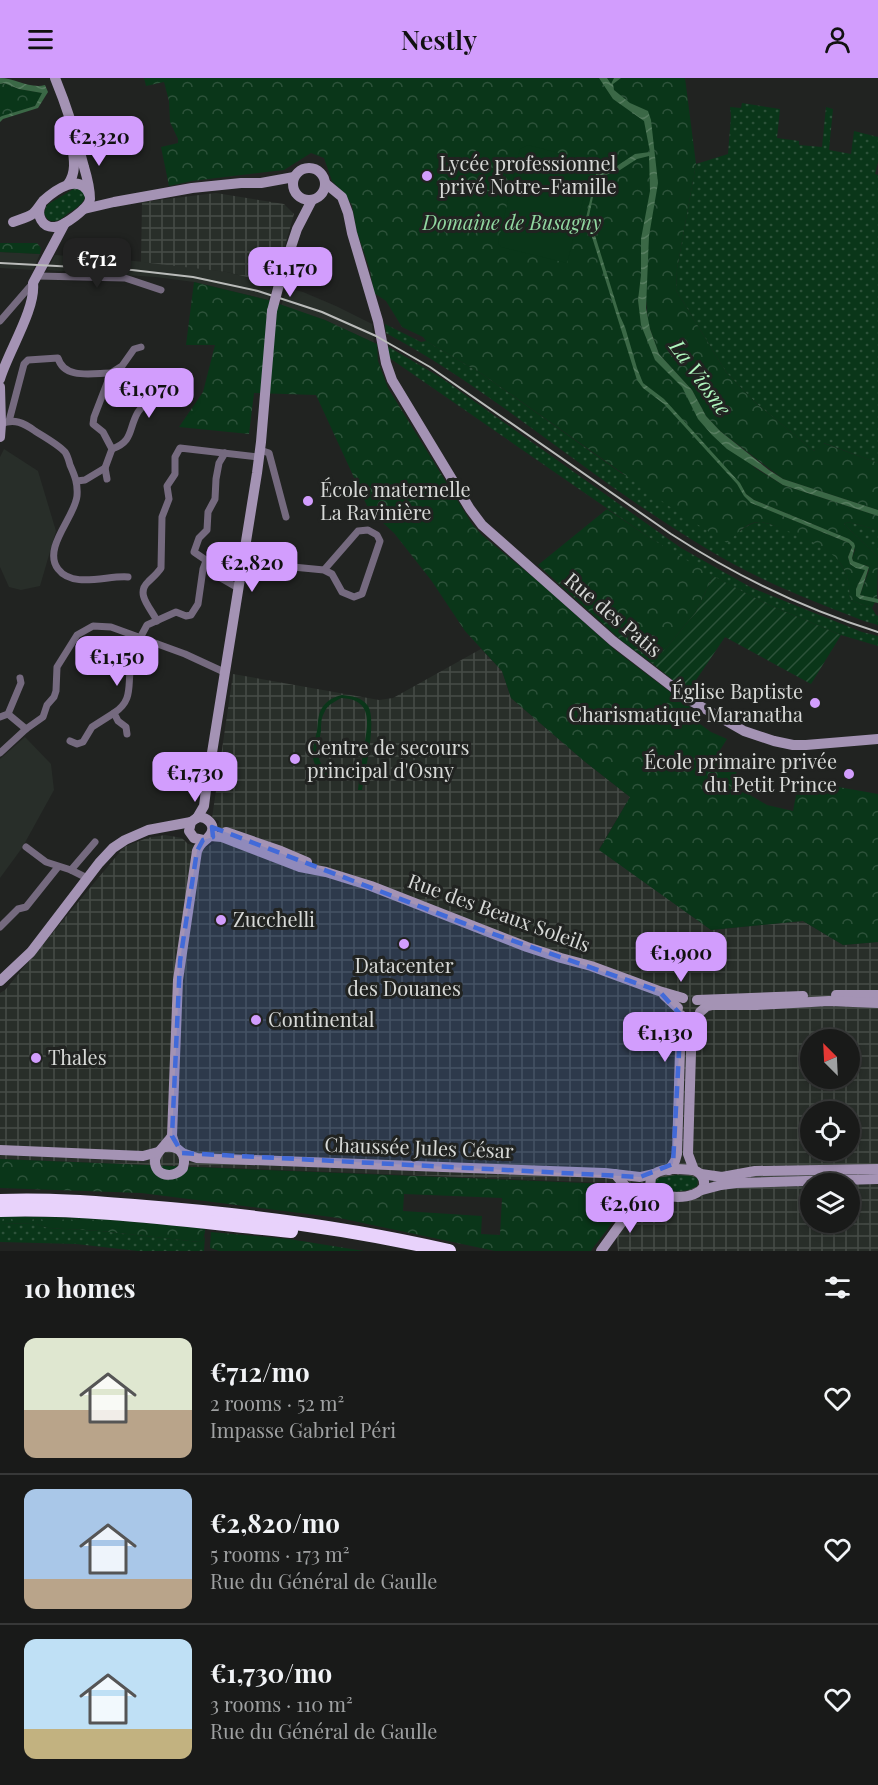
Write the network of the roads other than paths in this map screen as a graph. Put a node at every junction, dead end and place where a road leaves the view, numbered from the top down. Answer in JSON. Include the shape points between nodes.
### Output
{"nodes":[{"id":1,"x":49,"y":78,"type":"edge"},
{"id":2,"x":56,"y":86,"type":"edge"},
{"id":3,"x":294,"y":177,"type":"junction"},
{"id":4,"x":261,"y":183,"type":"junction"},
{"id":5,"x":325,"y":183,"type":"junction"},
{"id":6,"x":68,"y":184,"type":"junction"},
{"id":7,"x":87,"y":189,"type":"junction"},
{"id":8,"x":297,"y":194,"type":"junction"},
{"id":9,"x":317,"y":197,"type":"junction"},
{"id":10,"x":114,"y":202,"type":"junction"},
{"id":11,"x":41,"y":205,"type":"junction"},
{"id":12,"x":84,"y":209,"type":"junction"},
{"id":13,"x":348,"y":213,"type":"junction"},
{"id":14,"x":66,"y":221,"type":"junction"},
{"id":15,"x":0,"y":222,"type":"edge"},
{"id":16,"x":13,"y":222,"type":"junction"},
{"id":17,"x":45,"y":225,"type":"junction"},
{"id":18,"x":297,"y":229,"type":"junction"},
{"id":19,"x":51,"y":250,"type":"junction"},
{"id":20,"x":35,"y":280,"type":"junction"},
{"id":21,"x":161,"y":290,"type":"dead end"},
{"id":22,"x":0,"y":321,"type":"edge"},
{"id":23,"x":141,"y":347,"type":"dead end"},
{"id":24,"x":176,"y":372,"type":"dead end"},
{"id":25,"x":111,"y":373,"type":"junction"},
{"id":26,"x":0,"y":379,"type":"edge"},
{"id":27,"x":0,"y":387,"type":"edge"},
{"id":28,"x":5,"y":423,"type":"junction"},
{"id":29,"x":0,"y":437,"type":"edge"},
{"id":30,"x":112,"y":449,"type":"junction"},
{"id":31,"x":225,"y":453,"type":"junction"},
{"id":32,"x":259,"y":453,"type":"junction"},
{"id":33,"x":105,"y":468,"type":"junction"},
{"id":34,"x":107,"y":479,"type":"dead end"},
{"id":35,"x":77,"y":481,"type":"junction"},
{"id":36,"x":286,"y":517,"type":"dead end"},
{"id":37,"x":206,"y":561,"type":"junction"},
{"id":38,"x":241,"y":562,"type":"junction"},
{"id":39,"x":324,"y":570,"type":"junction"},
{"id":40,"x":129,"y":577,"type":"dead end"},
{"id":41,"x":238,"y":588,"type":"junction"},
{"id":42,"x":157,"y":621,"type":"junction"},
{"id":43,"x":143,"y":639,"type":"junction"},
{"id":44,"x":224,"y":672,"type":"junction"},
{"id":45,"x":20,"y":678,"type":"dead end"},
{"id":46,"x":114,"y":713,"type":"junction"},
{"id":47,"x":8,"y":714,"type":"junction"},
{"id":48,"x":0,"y":717,"type":"edge"},
{"id":49,"x":26,"y":729,"type":"junction"},
{"id":50,"x":128,"y":734,"type":"dead end"},
{"id":51,"x":875,"y":739,"type":"edge"},
{"id":52,"x":70,"y":741,"type":"dead end"},
{"id":53,"x":0,"y":753,"type":"edge"},
{"id":54,"x":200,"y":829,"type":"junction"},
{"id":55,"x":95,"y":842,"type":"dead end"},
{"id":56,"x":26,"y":847,"type":"dead end"},
{"id":57,"x":58,"y":867,"type":"junction"},
{"id":58,"x":71,"y":870,"type":"junction"},
{"id":59,"x":87,"y":878,"type":"junction"},
{"id":60,"x":0,"y":927,"type":"edge"},
{"id":61,"x":0,"y":981,"type":"edge"},
{"id":62,"x":659,"y":991,"type":"junction"},
{"id":63,"x":878,"y":995,"type":"edge"},
{"id":64,"x":683,"y":998,"type":"junction"},
{"id":65,"x":698,"y":1000,"type":"junction"},
{"id":66,"x":878,"y":1003,"type":"edge"},
{"id":67,"x":687,"y":1013,"type":"junction"},
{"id":68,"x":0,"y":1150,"type":"edge"},
{"id":69,"x":173,"y":1153,"type":"junction"},
{"id":70,"x":143,"y":1156,"type":"junction"},
{"id":71,"x":156,"y":1164,"type":"junction"},
{"id":72,"x":878,"y":1169,"type":"edge"},
{"id":73,"x":669,"y":1170,"type":"junction"},
{"id":74,"x":698,"y":1172,"type":"junction"},
{"id":75,"x":614,"y":1174,"type":"junction"},
{"id":76,"x":878,"y":1179,"type":"edge"},
{"id":77,"x":651,"y":1183,"type":"junction"},
{"id":78,"x":702,"y":1190,"type":"junction"},
{"id":79,"x":0,"y":1201,"type":"edge"},
{"id":80,"x":632,"y":1208,"type":"junction"},
{"id":81,"x":0,"y":1210,"type":"edge"},
{"id":82,"x":408,"y":1251,"type":"edge"},
{"id":83,"x":449,"y":1251,"type":"edge"},
{"id":84,"x":601,"y":1251,"type":"edge"}],
"edges":[{"from":1,"to":2,"type":"main road"},
{"from":2,"to":6,"type":"main road","via":[[71,136],[74,169]]},
{"from":2,"to":7,"type":"main road","via":[[77,136]]},
{"from":3,"to":4,"type":"main road"},
{"from":3,"to":5,"type":"main road","via":[[306,168],[313,169],[319,171]]},
{"from":3,"to":8,"type":"main road"},
{"from":4,"to":8,"type":"main road"},
{"from":4,"to":10,"type":"main road","via":[[192,188]]},
{"from":5,"to":9,"type":"main road"},
{"from":5,"to":13,"type":"main road","via":[[342,197]]},
{"from":6,"to":7,"type":"main road","via":[[76,183]]},
{"from":6,"to":11,"type":"main road"},
{"from":7,"to":10,"type":"main road"},
{"from":7,"to":12,"type":"main road","via":[[89,202]]},
{"from":8,"to":9,"type":"main road"},
{"from":8,"to":18,"type":"main road"},
{"from":9,"to":13,"type":"main road","via":[[340,203]]},
{"from":9,"to":18,"type":"main road"},
{"from":10,"to":12,"type":"main road"},
{"from":11,"to":16,"type":"main road","via":[[31,215]]},
{"from":11,"to":17,"type":"main road","via":[[39,215]]},
{"from":12,"to":14,"type":"main road"},
{"from":13,"to":51,"type":"main road","name":"Rue des Patis","via":[[392,380],[482,525],[612,641],[693,702],[744,731],[793,744]]},
{"from":14,"to":17,"type":"main road","via":[[57,227]]},
{"from":14,"to":19,"type":"main road"},
{"from":15,"to":16,"type":"main road"},
{"from":16,"to":17,"type":"main road"},
{"from":17,"to":19,"type":"main road"},
{"from":18,"to":32,"type":"main road","bridge":true,"via":[[272,311]]},
{"from":19,"to":20,"type":"main road"},
{"from":20,"to":21,"type":"street","via":[[125,278]]},
{"from":20,"to":22,"type":"street"},
{"from":20,"to":26,"type":"main road","via":[[30,305]]},
{"from":23,"to":25,"type":"street","via":[[134,349],[122,366]]},
{"from":24,"to":30,"type":"street","via":[[138,413],[123,445]]},
{"from":25,"to":28,"type":"street","via":[[76,374],[58,358],[28,360]]},
{"from":25,"to":30,"type":"street","via":[[93,423]]},
{"from":27,"to":28,"type":"main road"},
{"from":28,"to":29,"type":"main road"},
{"from":28,"to":35,"type":"street","via":[[24,423],[65,452]]},
{"from":30,"to":33,"type":"street"},
{"from":31,"to":32,"type":"street"},
{"from":31,"to":37,"type":"street","via":[[219,463],[207,530],[194,552]]},
{"from":31,"to":42,"type":"street","via":[[180,448],[175,457],[175,474],[167,486],[169,499],[162,517],[161,567],[142,591]]},
{"from":32,"to":36,"type":"street","via":[[269,453]]},
{"from":32,"to":38,"type":"main road"},
{"from":33,"to":34,"type":"street"},
{"from":33,"to":35,"type":"street"},
{"from":35,"to":40,"type":"street","via":[[77,498],[55,547],[58,569],[84,580]]},
{"from":37,"to":41,"type":"street","via":[[216,567],[219,577]]},
{"from":37,"to":42,"type":"street","via":[[198,604],[191,615],[176,612]]},
{"from":38,"to":39,"type":"street"},
{"from":38,"to":41,"type":"main road"},
{"from":39,"to":39,"type":"street","via":[[358,531],[378,535],[380,541],[362,594],[354,597],[342,592],[332,574]]},
{"from":41,"to":44,"type":"main road"},
{"from":42,"to":43,"type":"street","via":[[147,625]]},
{"from":43,"to":44,"type":"street"},
{"from":43,"to":46,"type":"street","via":[[131,663],[129,694]]},
{"from":43,"to":49,"type":"street","via":[[111,627],[93,626],[77,635],[57,667],[54,697],[43,717]]},
{"from":44,"to":54,"type":"main road"},
{"from":45,"to":47,"type":"street"},
{"from":46,"to":50,"type":"street"},
{"from":46,"to":52,"type":"street","via":[[92,727],[83,742]]},
{"from":47,"to":48,"type":"street"},
{"from":47,"to":49,"type":"street"},
{"from":49,"to":53,"type":"street"},
{"from":54,"to":59,"type":"main road","name":"Rue des Beaux Soleils","via":[[173,825],[148,830],[121,842]]},
{"from":54,"to":62,"type":"main road","name":"Rue des Beaux Soleils","via":[[300,867],[416,902],[472,927]]},
{"from":54,"to":69,"type":"main road","via":[[178,980]]},
{"from":55,"to":58,"type":"street"},
{"from":56,"to":57,"type":"street"},
{"from":57,"to":58,"type":"street"},
{"from":57,"to":60,"type":"street","via":[[26,907],[18,909]]},
{"from":58,"to":59,"type":"street"},
{"from":59,"to":61,"type":"main road","via":[[31,952]]},
{"from":62,"to":64,"type":"main road","name":"Rue des Beaux Soleils"},
{"from":62,"to":67,"type":"main road","name":"Rue des Beaux Soleils"},
{"from":63,"to":65,"type":"main road"},
{"from":64,"to":65,"type":"main road","name":"Rue des Beaux Soleils"},
{"from":64,"to":67,"type":"main road","via":[[678,1003]]},
{"from":65,"to":67,"type":"main road","via":[[700,1005]]},
{"from":66,"to":67,"type":"main road","via":[[708,1005]]},
{"from":67,"to":73,"type":"main road","via":[[677,1154]]},
{"from":67,"to":74,"type":"main road","via":[[688,1154]]},
{"from":68,"to":70,"type":"main road","name":"Chaussée Jules César"},
{"from":69,"to":70,"type":"main road","name":"Chaussée Jules César"},
{"from":69,"to":71,"type":"main road","via":[[156,1158]]},
{"from":69,"to":71,"type":"main road","name":"Chaussée Jules César","via":[[178,1173],[169,1176]]},
{"from":69,"to":75,"type":"main road","name":"Chaussée Jules César","via":[[197,1158]]},
{"from":70,"to":71,"type":"main road","name":"Chaussée Jules César"},
{"from":72,"to":74,"type":"main road","via":[[755,1171],[722,1177]]},
{"from":73,"to":74,"type":"main road"},
{"from":73,"to":77,"type":"main road"},
{"from":74,"to":78,"type":"main road","via":[[704,1183]]},
{"from":75,"to":77,"type":"main road","name":"Chaussée Jules César"},
{"from":75,"to":80,"type":"main road","via":[[627,1188]]},
{"from":76,"to":78,"type":"main road","via":[[736,1183]]},
{"from":77,"to":78,"type":"main road","via":[[685,1196]]},
{"from":77,"to":80,"type":"main road"},
{"from":79,"to":83,"type":"highway","via":[[125,1205],[236,1215],[358,1232]]},
{"from":80,"to":84,"type":"main road"},
{"from":81,"to":82,"type":"highway","via":[[47,1210],[294,1231]]}]}
